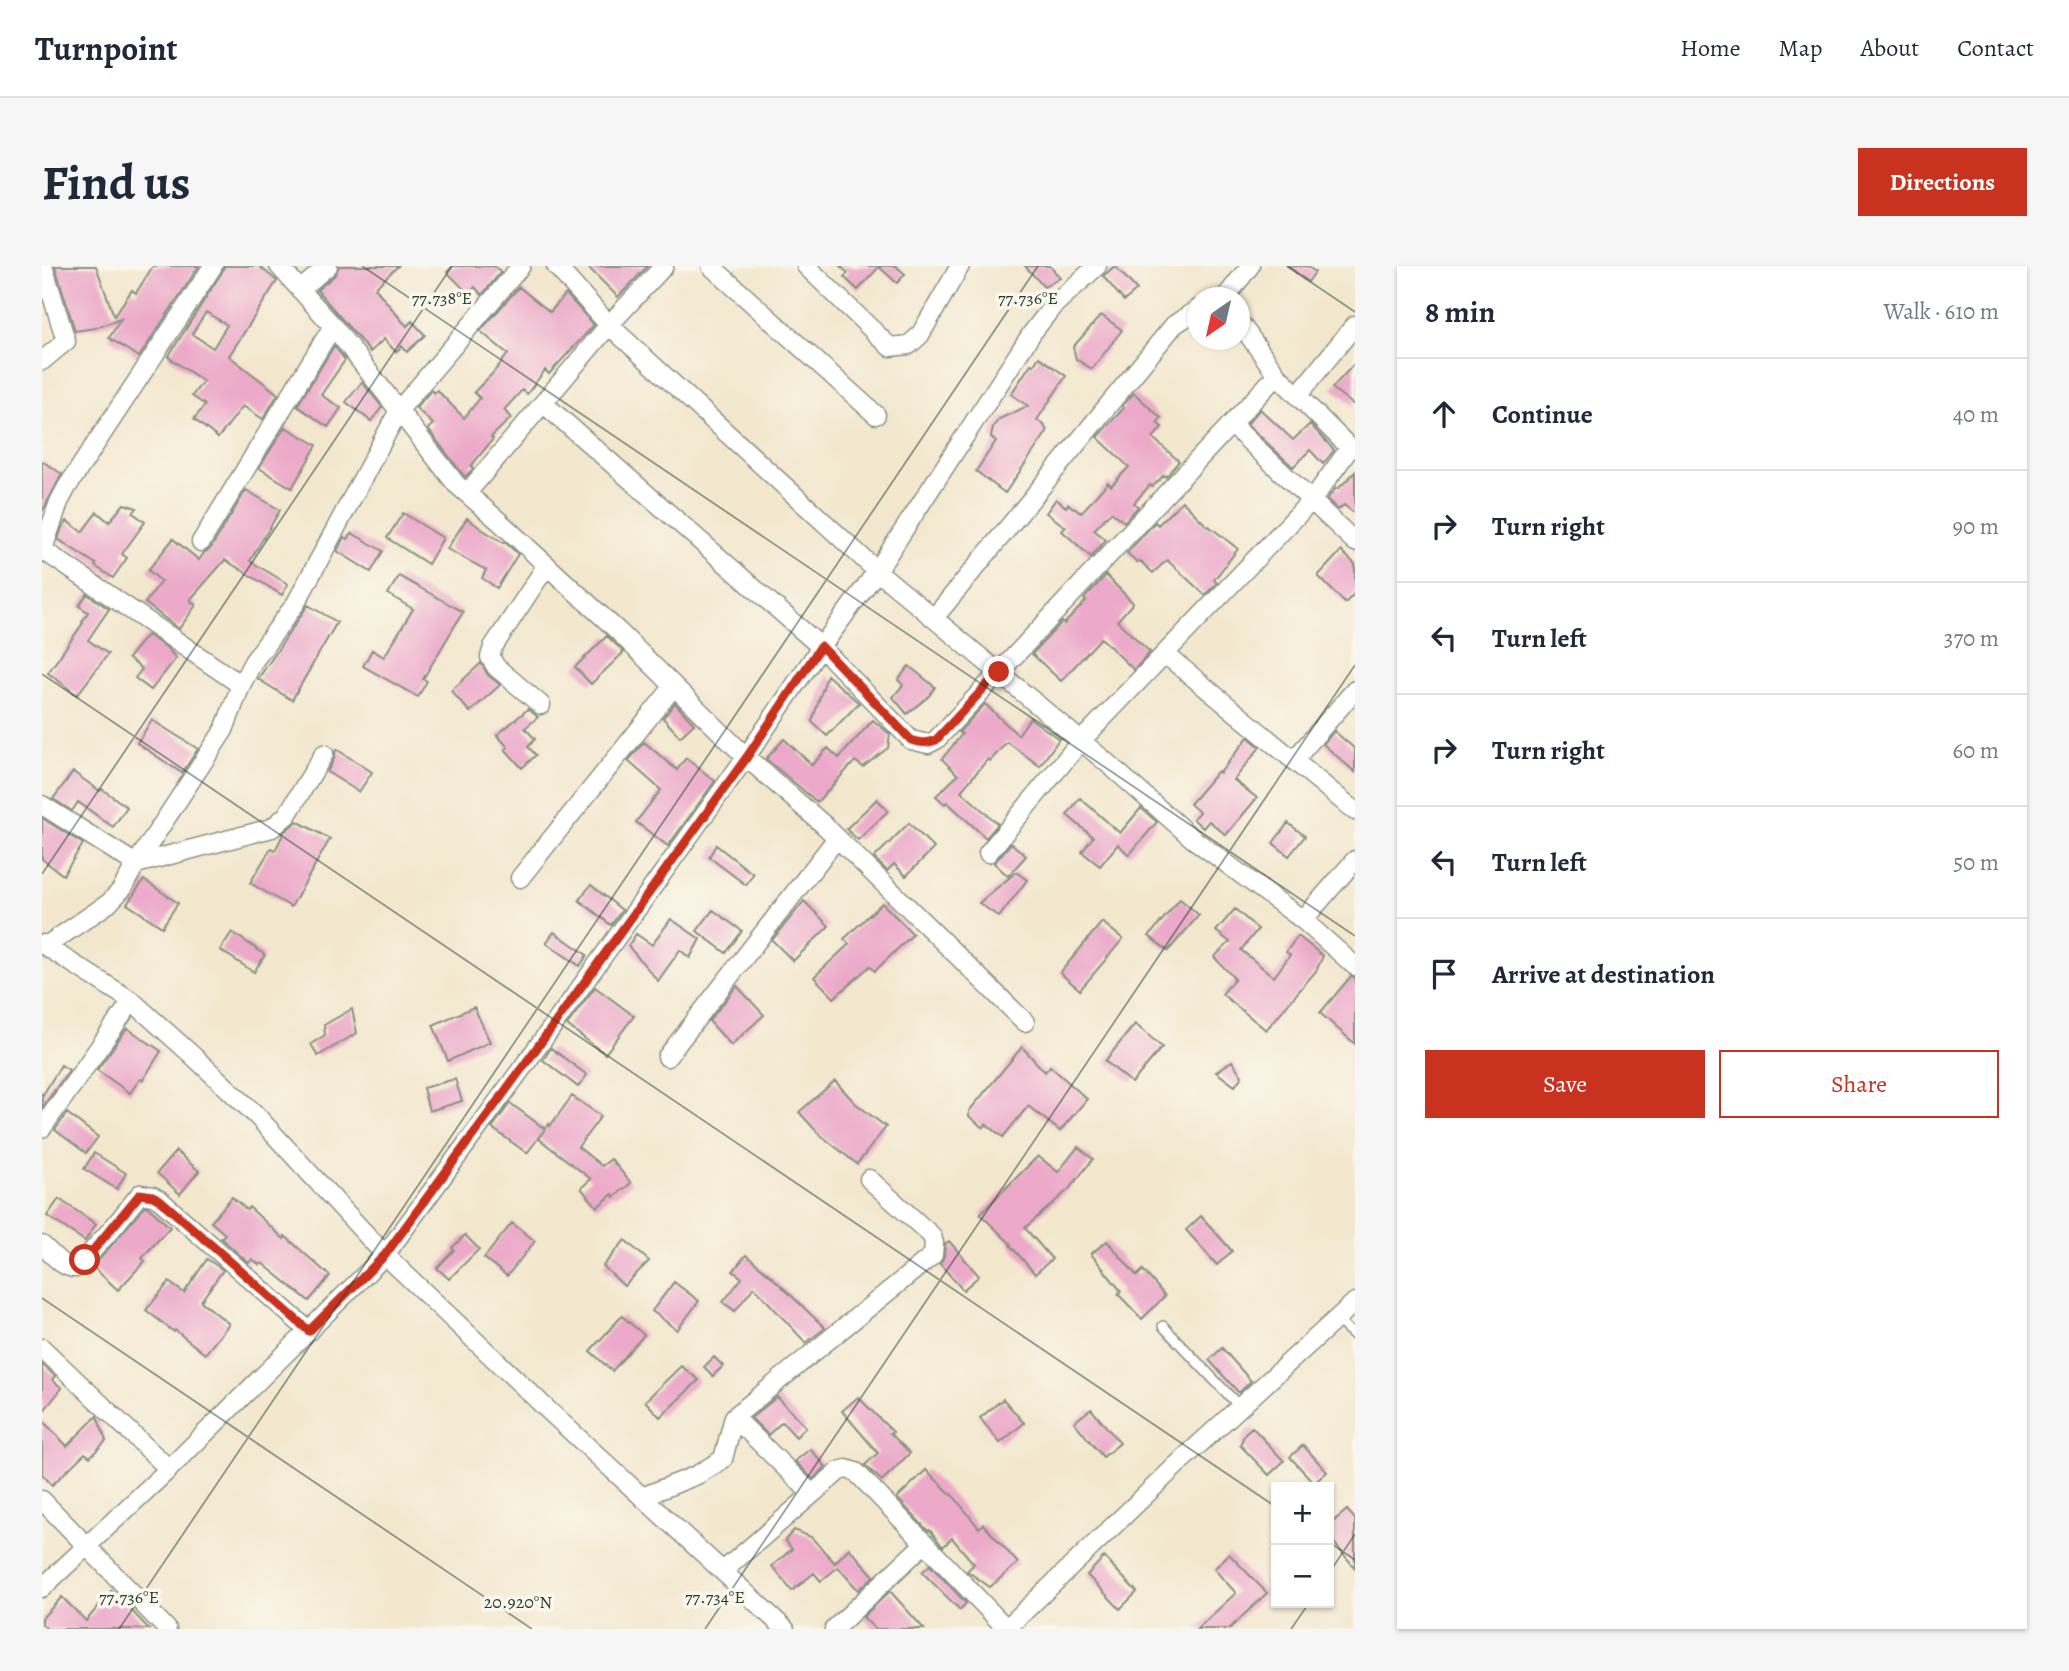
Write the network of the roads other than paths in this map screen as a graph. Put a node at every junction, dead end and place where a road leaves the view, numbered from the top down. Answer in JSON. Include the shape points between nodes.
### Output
{"nodes":[{"id":1,"x":43,"y":266,"type":"edge"},
{"id":2,"x":213,"y":266,"type":"edge"},
{"id":3,"x":279,"y":266,"type":"edge"},
{"id":4,"x":328,"y":266,"type":"edge"},
{"id":5,"x":522,"y":266,"type":"edge"},
{"id":6,"x":556,"y":266,"type":"edge"},
{"id":7,"x":664,"y":266,"type":"edge"},
{"id":8,"x":711,"y":266,"type":"edge"},
{"id":9,"x":806,"y":266,"type":"edge"},
{"id":10,"x":960,"y":266,"type":"edge"},
{"id":11,"x":1097,"y":266,"type":"edge"},
{"id":12,"x":1250,"y":266,"type":"edge"},
{"id":13,"x":1234,"y":287,"type":"edge"},
{"id":14,"x":300,"y":290,"type":"junction"},
{"id":15,"x":1187,"y":316,"type":"edge"},
{"id":16,"x":609,"y":325,"type":"junction"},
{"id":17,"x":1355,"y":325,"type":"edge"},
{"id":18,"x":333,"y":326,"type":"junction"},
{"id":19,"x":1250,"y":337,"type":"edge"},
{"id":20,"x":42,"y":361,"type":"edge"},
{"id":21,"x":1277,"y":375,"type":"junction"},
{"id":22,"x":1298,"y":395,"type":"junction"},
{"id":23,"x":543,"y":403,"type":"junction"},
{"id":24,"x":399,"y":410,"type":"junction"},
{"id":25,"x":876,"y":415,"type":"dead end"},
{"id":26,"x":1230,"y":424,"type":"junction"},
{"id":27,"x":467,"y":493,"type":"junction"},
{"id":28,"x":1312,"y":500,"type":"junction"},
{"id":29,"x":201,"y":542,"type":"dead end"},
{"id":30,"x":1355,"y":542,"type":"edge"},
{"id":31,"x":43,"y":551,"type":"edge"},
{"id":32,"x":547,"y":565,"type":"junction"},
{"id":33,"x":877,"y":571,"type":"junction"},
{"id":34,"x":934,"y":618,"type":"junction"},
{"id":35,"x":821,"y":646,"type":"junction"},
{"id":36,"x":1165,"y":654,"type":"junction"},
{"id":37,"x":999,"y":672,"type":"junction"},
{"id":38,"x":241,"y":685,"type":"junction"},
{"id":39,"x":674,"y":686,"type":"junction"},
{"id":40,"x":1355,"y":690,"type":"edge"},
{"id":41,"x":541,"y":705,"type":"dead end"},
{"id":42,"x":1081,"y":741,"type":"junction"},
{"id":43,"x":324,"y":754,"type":"dead end"},
{"id":44,"x":747,"y":757,"type":"junction"},
{"id":45,"x":1294,"y":760,"type":"junction"},
{"id":46,"x":42,"y":805,"type":"edge"},
{"id":47,"x":1355,"y":811,"type":"edge"},
{"id":48,"x":837,"y":838,"type":"junction"},
{"id":49,"x":988,"y":853,"type":"dead end"},
{"id":50,"x":1355,"y":860,"type":"edge"},
{"id":51,"x":136,"y":864,"type":"junction"},
{"id":52,"x":520,"y":878,"type":"dead end"},
{"id":53,"x":1303,"y":920,"type":"junction"},
{"id":54,"x":44,"y":945,"type":"edge"},
{"id":55,"x":1355,"y":966,"type":"edge"},
{"id":56,"x":132,"y":1000,"type":"junction"},
{"id":57,"x":1025,"y":1022,"type":"dead end"},
{"id":58,"x":667,"y":1057,"type":"dead end"},
{"id":59,"x":42,"y":1128,"type":"edge"},
{"id":60,"x":869,"y":1179,"type":"dead end"},
{"id":61,"x":42,"y":1245,"type":"edge"},
{"id":62,"x":385,"y":1255,"type":"junction"},
{"id":63,"x":1355,"y":1302,"type":"edge"},
{"id":64,"x":1336,"y":1319,"type":"junction"},
{"id":65,"x":1163,"y":1326,"type":"dead end"},
{"id":66,"x":309,"y":1331,"type":"junction"},
{"id":67,"x":1355,"y":1336,"type":"edge"},
{"id":68,"x":42,"y":1348,"type":"edge"},
{"id":69,"x":1240,"y":1407,"type":"junction"},
{"id":70,"x":734,"y":1417,"type":"junction"},
{"id":71,"x":169,"y":1469,"type":"junction"},
{"id":72,"x":812,"y":1494,"type":"junction"},
{"id":73,"x":642,"y":1497,"type":"junction"},
{"id":74,"x":42,"y":1500,"type":"edge"},
{"id":75,"x":925,"y":1543,"type":"junction"},
{"id":76,"x":86,"y":1546,"type":"junction"},
{"id":77,"x":723,"y":1571,"type":"junction"},
{"id":78,"x":42,"y":1588,"type":"edge"},
{"id":79,"x":167,"y":1629,"type":"edge"},
{"id":80,"x":785,"y":1629,"type":"edge"},
{"id":81,"x":834,"y":1629,"type":"edge"},
{"id":82,"x":1006,"y":1629,"type":"edge"}],
"edges":[{"from":1,"to":20,"type":"street","via":[[66,341]]},
{"from":2,"to":31,"type":"street","via":[[59,502]]},
{"from":3,"to":14,"type":"street"},
{"from":4,"to":14,"type":"street"},
{"from":5,"to":24,"type":"street"},
{"from":6,"to":16,"type":"street"},
{"from":7,"to":16,"type":"street"},
{"from":8,"to":25,"type":"street"},
{"from":9,"to":10,"type":"street","via":[[890,347],[909,345],[920,335]]},
{"from":11,"to":33,"type":"street","via":[[1053,306],[1032,333]]},
{"from":12,"to":13,"type":"street"},
{"from":14,"to":18,"type":"street"},
{"from":15,"to":34,"type":"street","via":[[1174,325]]},
{"from":16,"to":23,"type":"street"},
{"from":16,"to":33,"type":"street"},
{"from":17,"to":22,"type":"street"},
{"from":18,"to":24,"type":"street"},
{"from":18,"to":29,"type":"street"},
{"from":19,"to":21,"type":"street"},
{"from":21,"to":22,"type":"street"},
{"from":21,"to":26,"type":"street"},
{"from":22,"to":28,"type":"street","via":[[1350,448]]},
{"from":23,"to":27,"type":"street"},
{"from":23,"to":35,"type":"street"},
{"from":24,"to":27,"type":"street"},
{"from":24,"to":38,"type":"street","via":[[296,603]]},
{"from":26,"to":28,"type":"street"},
{"from":26,"to":37,"type":"street"},
{"from":27,"to":32,"type":"street"},
{"from":28,"to":30,"type":"street"},
{"from":28,"to":36,"type":"street"},
{"from":31,"to":38,"type":"street"},
{"from":32,"to":39,"type":"street"},
{"from":32,"to":41,"type":"street","via":[[490,657]]},
{"from":33,"to":34,"type":"street"},
{"from":33,"to":35,"type":"street"},
{"from":34,"to":37,"type":"street"},
{"from":35,"to":37,"type":"street","via":[[911,740],[920,743],[936,740]]},
{"from":35,"to":44,"type":"street"},
{"from":36,"to":42,"type":"street"},
{"from":36,"to":45,"type":"street"},
{"from":37,"to":42,"type":"street"},
{"from":38,"to":51,"type":"street","via":[[223,730]]},
{"from":39,"to":44,"type":"street"},
{"from":39,"to":52,"type":"street"},
{"from":40,"to":45,"type":"street"},
{"from":42,"to":49,"type":"street"},
{"from":42,"to":53,"type":"street","via":[[1192,838]]},
{"from":43,"to":51,"type":"street","via":[[279,823],[265,831]]},
{"from":44,"to":48,"type":"street"},
{"from":44,"to":62,"type":"street"},
{"from":45,"to":47,"type":"street"},
{"from":46,"to":51,"type":"street"},
{"from":48,"to":57,"type":"street"},
{"from":48,"to":58,"type":"street"},
{"from":50,"to":53,"type":"street"},
{"from":51,"to":54,"type":"street","via":[[115,897]]},
{"from":53,"to":55,"type":"street"},
{"from":54,"to":56,"type":"street"},
{"from":56,"to":59,"type":"street"},
{"from":56,"to":62,"type":"street","via":[[256,1115]]},
{"from":60,"to":70,"type":"street","via":[[932,1236],[933,1255]]},
{"from":61,"to":66,"type":"street","via":[[66,1266],[77,1268],[140,1194],[153,1196]]},
{"from":62,"to":66,"type":"street"},
{"from":62,"to":73,"type":"street"},
{"from":63,"to":64,"type":"street"},
{"from":64,"to":67,"type":"lane"},
{"from":64,"to":69,"type":"street"},
{"from":65,"to":69,"type":"lane"},
{"from":66,"to":71,"type":"street"},
{"from":68,"to":71,"type":"street"},
{"from":69,"to":82,"type":"street"},
{"from":70,"to":72,"type":"street"},
{"from":70,"to":73,"type":"street","via":[[723,1460]]},
{"from":71,"to":76,"type":"street"},
{"from":72,"to":75,"type":"street","via":[[839,1471],[851,1469]]},
{"from":72,"to":77,"type":"street"},
{"from":73,"to":77,"type":"street"},
{"from":74,"to":76,"type":"street"},
{"from":75,"to":81,"type":"street"},
{"from":75,"to":82,"type":"street"},
{"from":76,"to":78,"type":"street"},
{"from":76,"to":79,"type":"street"},
{"from":77,"to":80,"type":"street"}]}
